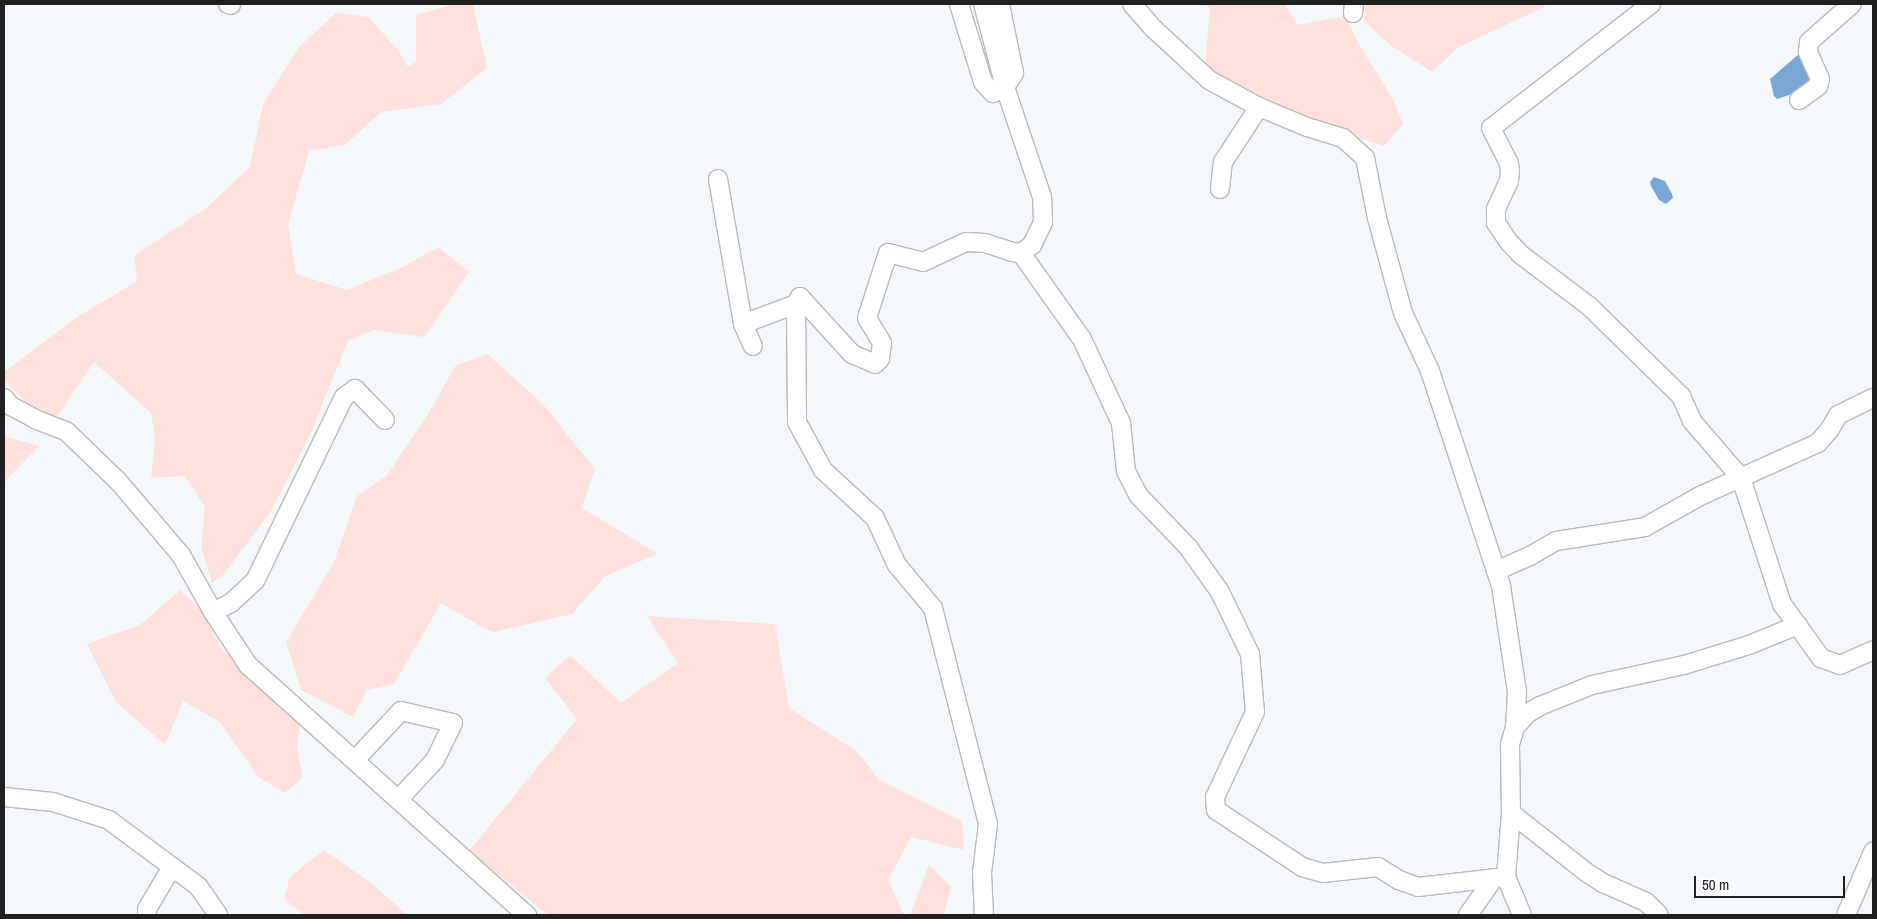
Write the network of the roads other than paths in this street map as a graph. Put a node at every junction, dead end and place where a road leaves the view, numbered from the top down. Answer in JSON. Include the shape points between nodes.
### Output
{"nodes":[{"id":1,"x":959,"y":4,"type":"edge"},
{"id":2,"x":983,"y":4,"type":"edge"},
{"id":3,"x":1000,"y":4,"type":"edge"},
{"id":4,"x":1132,"y":4,"type":"edge"},
{"id":5,"x":1651,"y":4,"type":"edge"},
{"id":6,"x":1852,"y":4,"type":"edge"},
{"id":7,"x":1005,"y":86,"type":"junction"},
{"id":8,"x":1799,"y":100,"type":"dead end"},
{"id":9,"x":1259,"y":107,"type":"junction"},
{"id":10,"x":718,"y":179,"type":"dead end"},
{"id":11,"x":1220,"y":189,"type":"dead end"},
{"id":12,"x":1021,"y":253,"type":"junction"},
{"id":13,"x":796,"y":304,"type":"junction"},
{"id":14,"x":743,"y":324,"type":"junction"},
{"id":15,"x":753,"y":346,"type":"dead end"},
{"id":16,"x":4,"y":398,"type":"edge"},
{"id":17,"x":1873,"y":398,"type":"edge"},
{"id":18,"x":385,"y":420,"type":"dead end"},
{"id":19,"x":1741,"y":478,"type":"junction"},
{"id":20,"x":1496,"y":570,"type":"junction"},
{"id":21,"x":213,"y":612,"type":"junction"},
{"id":22,"x":1798,"y":625,"type":"junction"},
{"id":23,"x":1873,"y":650,"type":"edge"},
{"id":24,"x":1515,"y":726,"type":"junction"},
{"id":25,"x":355,"y":760,"type":"junction"},
{"id":26,"x":4,"y":796,"type":"edge"},
{"id":27,"x":399,"y":799,"type":"junction"},
{"id":28,"x":1511,"y":813,"type":"junction"},
{"id":29,"x":1873,"y":852,"type":"edge"},
{"id":30,"x":172,"y":867,"type":"junction"},
{"id":31,"x":1500,"y":878,"type":"junction"},
{"id":32,"x":147,"y":915,"type":"edge"},
{"id":33,"x":218,"y":915,"type":"edge"},
{"id":34,"x":526,"y":915,"type":"edge"},
{"id":35,"x":984,"y":915,"type":"edge"},
{"id":36,"x":1468,"y":915,"type":"edge"},
{"id":37,"x":1522,"y":915,"type":"edge"},
{"id":38,"x":1659,"y":915,"type":"edge"},
{"id":39,"x":1846,"y":915,"type":"edge"}],
"edges":[{"from":1,"to":7,"type":"street","via":[[983,82],[993,93]]},
{"from":2,"to":7,"type":"street"},
{"from":3,"to":7,"type":"street","via":[[1014,73]]},
{"from":4,"to":9,"type":"street","via":[[1209,80]]},
{"from":5,"to":19,"type":"street","via":[[1491,128],[1510,171],[1495,215],[1500,230],[1520,254],[1589,306],[1676,390],[1692,421]]},
{"from":6,"to":8,"type":"street","via":[[1809,42],[1808,52],[1820,79],[1818,86]]},
{"from":7,"to":12,"type":"street","via":[[1042,197],[1042,222],[1032,245]]},
{"from":9,"to":11,"type":"street","via":[[1223,162]]},
{"from":9,"to":20,"type":"street","via":[[1343,138],[1364,158],[1403,313],[1430,371]]},
{"from":10,"to":14,"type":"street"},
{"from":12,"to":13,"type":"street","via":[[985,243],[966,242],[923,262],[888,253],[867,318],[882,343],[880,359],[875,364],[852,354],[800,297]]},
{"from":12,"to":31,"type":"street","via":[[1082,339],[1121,423],[1126,472],[1138,495],[1188,547],[1220,592],[1250,654],[1255,712],[1215,797],[1216,810],[1302,867],[1323,873],[1378,867],[1418,887]]},
{"from":13,"to":14,"type":"street"},
{"from":13,"to":35,"type":"street","via":[[797,422],[823,470],[875,518],[898,565],[933,608],[988,824],[982,873]]},
{"from":14,"to":15,"type":"street"},
{"from":16,"to":21,"type":"street","via":[[11,406],[37,420],[66,431],[118,481],[182,555]]},
{"from":17,"to":19,"type":"street","via":[[1838,415],[1818,443]]},
{"from":18,"to":21,"type":"street","via":[[355,389],[344,396],[254,581],[232,603]]},
{"from":19,"to":20,"type":"street","via":[[1644,527],[1556,541]]},
{"from":19,"to":22,"type":"street","via":[[1782,604]]},
{"from":20,"to":24,"type":"street","via":[[1514,667],[1517,692]]},
{"from":21,"to":25,"type":"street","via":[[248,665]]},
{"from":22,"to":23,"type":"street","via":[[1824,661],[1840,665]]},
{"from":22,"to":24,"type":"street","via":[[1749,645],[1684,665],[1592,685],[1540,706]]},
{"from":24,"to":28,"type":"street","via":[[1510,745]]},
{"from":25,"to":27,"type":"street"},
{"from":25,"to":27,"type":"street","via":[[401,711],[454,723],[435,760]]},
{"from":26,"to":30,"type":"street","via":[[54,802],[108,820]]},
{"from":27,"to":34,"type":"street"},
{"from":28,"to":31,"type":"street"},
{"from":28,"to":38,"type":"street","via":[[1586,872],[1646,902]]},
{"from":29,"to":39,"type":"street"},
{"from":30,"to":32,"type":"street","via":[[147,908]]},
{"from":30,"to":33,"type":"street","via":[[198,886]]},
{"from":31,"to":36,"type":"street"},
{"from":31,"to":37,"type":"street"}]}
